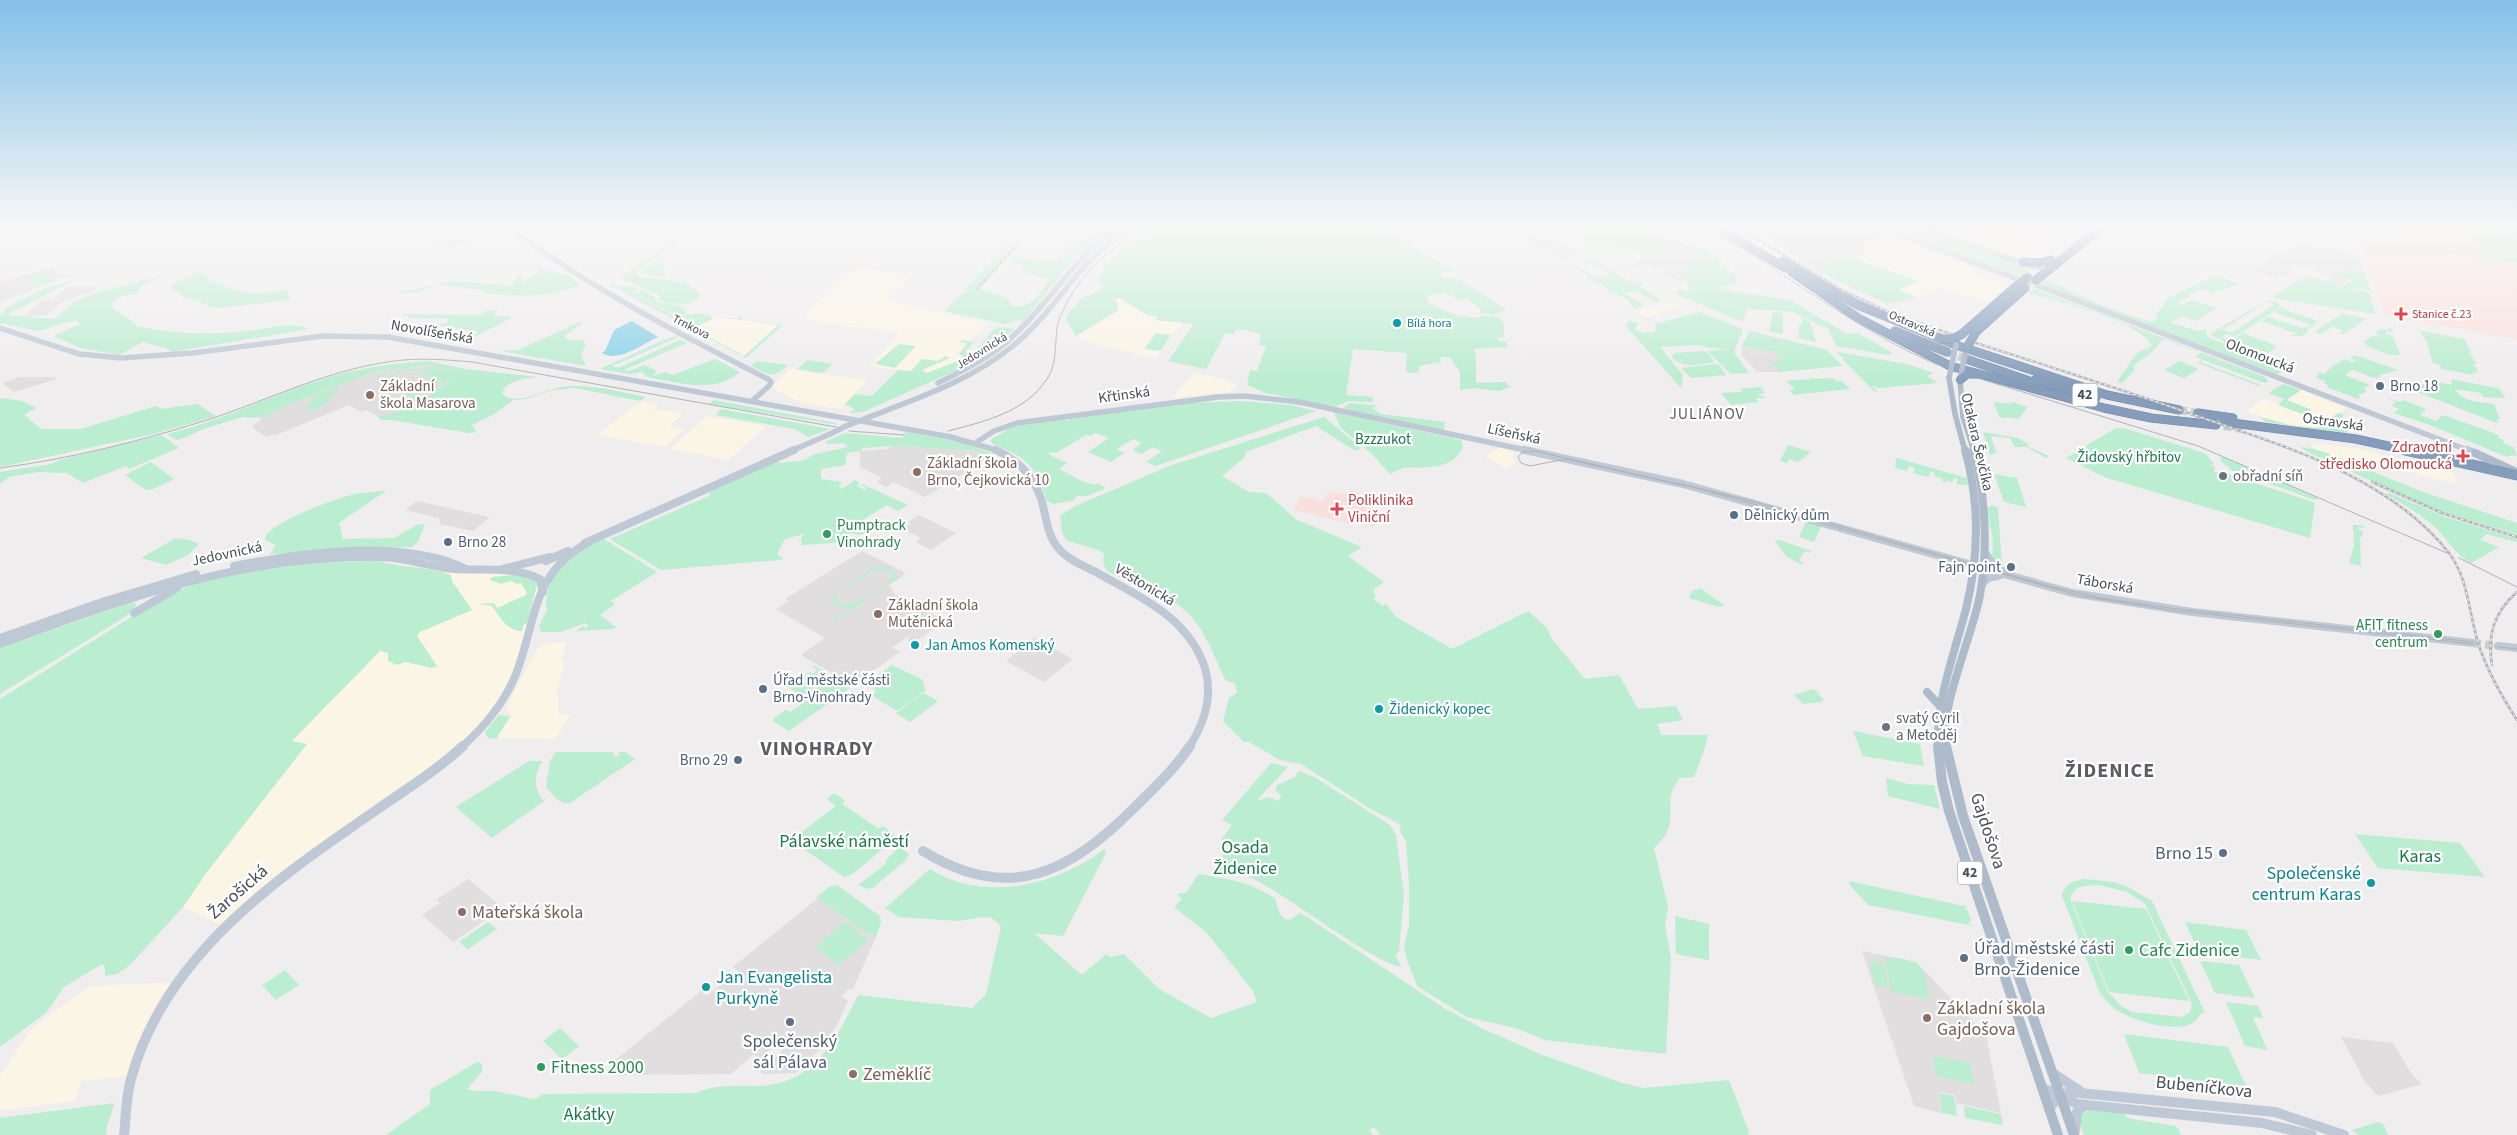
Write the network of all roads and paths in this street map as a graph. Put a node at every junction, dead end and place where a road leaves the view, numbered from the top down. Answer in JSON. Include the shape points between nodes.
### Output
{"nodes":[{"id":1,"x":580,"y":278,"type":"edge"},
{"id":2,"x":1066,"y":278,"type":"edge"},
{"id":3,"x":1071,"y":278,"type":"edge"},
{"id":4,"x":1800,"y":278,"type":"edge"},
{"id":5,"x":1802,"y":278,"type":"edge"},
{"id":6,"x":1809,"y":278,"type":"edge"},
{"id":7,"x":1811,"y":278,"type":"edge"},
{"id":8,"x":2005,"y":278,"type":"edge"},
{"id":9,"x":2032,"y":278,"type":"edge"},
{"id":10,"x":2045,"y":278,"type":"edge"},
{"id":11,"x":2020,"y":284,"type":"junction"},
{"id":12,"x":0,"y":328,"type":"edge"},
{"id":13,"x":1025,"y":330,"type":"junction"},
{"id":14,"x":1964,"y":331,"type":"junction"},
{"id":15,"x":1939,"y":339,"type":"junction"},
{"id":16,"x":1951,"y":349,"type":"junction"},
{"id":17,"x":1967,"y":355,"type":"junction"},
{"id":18,"x":1950,"y":366,"type":"junction"},
{"id":19,"x":1960,"y":369,"type":"junction"},
{"id":20,"x":1979,"y":374,"type":"junction"},
{"id":21,"x":1960,"y":381,"type":"junction"},
{"id":22,"x":1280,"y":399,"type":"joint"},
{"id":23,"x":752,"y":401,"type":"junction"},
{"id":24,"x":888,"y":410,"type":"junction"},
{"id":25,"x":2179,"y":410,"type":"tunnel mouth"},
{"id":26,"x":2198,"y":413,"type":"tunnel mouth"},
{"id":27,"x":859,"y":420,"type":"junction"},
{"id":28,"x":2207,"y":420,"type":"tunnel mouth"},
{"id":29,"x":886,"y":425,"type":"junction"},
{"id":30,"x":2222,"y":425,"type":"junction"},
{"id":31,"x":2242,"y":429,"type":"tunnel mouth"},
{"id":32,"x":977,"y":442,"type":"junction"},
{"id":33,"x":2475,"y":453,"type":"junction"},
{"id":34,"x":2436,"y":457,"type":"junction"},
{"id":35,"x":2517,"y":468,"type":"edge"},
{"id":36,"x":2517,"y":474,"type":"edge"},
{"id":37,"x":2517,"y":480,"type":"edge"},
{"id":38,"x":1742,"y":499,"type":"joint"},
{"id":39,"x":589,"y":542,"type":"junction"},
{"id":40,"x":1986,"y":552,"type":"junction"},
{"id":41,"x":554,"y":558,"type":"junction"},
{"id":42,"x":1973,"y":566,"type":"junction"},
{"id":43,"x":466,"y":569,"type":"junction"},
{"id":44,"x":1984,"y":569,"type":"junction"},
{"id":45,"x":554,"y":570,"type":"junction"},
{"id":46,"x":489,"y":572,"type":"junction"},
{"id":47,"x":2006,"y":575,"type":"junction"},
{"id":48,"x":181,"y":578,"type":"junction"},
{"id":49,"x":200,"y":578,"type":"junction"},
{"id":50,"x":1982,"y":584,"type":"junction"},
{"id":51,"x":143,"y":589,"type":"junction"},
{"id":52,"x":160,"y":589,"type":"junction"},
{"id":53,"x":543,"y":592,"type":"junction"},
{"id":54,"x":155,"y":600,"type":"junction"},
{"id":55,"x":121,"y":601,"type":"junction"},
{"id":56,"x":140,"y":606,"type":"junction"},
{"id":57,"x":0,"y":638,"type":"edge"},
{"id":58,"x":2473,"y":643,"type":"tunnel mouth"},
{"id":59,"x":0,"y":644,"type":"edge"},
{"id":60,"x":2498,"y":646,"type":"tunnel mouth"},
{"id":61,"x":2517,"y":648,"type":"edge"},
{"id":62,"x":1927,"y":692,"type":"dead end"},
{"id":63,"x":1939,"y":705,"type":"junction"},
{"id":64,"x":923,"y":851,"type":"dead end"},
{"id":65,"x":2052,"y":1072,"type":"junction"},
{"id":66,"x":2043,"y":1088,"type":"junction"},
{"id":67,"x":2059,"y":1097,"type":"junction"},
{"id":68,"x":2084,"y":1098,"type":"junction"},
{"id":69,"x":2049,"y":1109,"type":"junction"},
{"id":70,"x":124,"y":1135,"type":"edge"},
{"id":71,"x":2058,"y":1135,"type":"edge"},
{"id":72,"x":2075,"y":1135,"type":"edge"},
{"id":73,"x":2312,"y":1135,"type":"edge"},
{"id":74,"x":2344,"y":1135,"type":"edge"}],
"edges":[{"from":1,"to":23,"type":"street","name":"Trnkova","via":[[768,379],[770,385]]},
{"from":2,"to":13,"type":"street","name":"Jedovnická"},
{"from":3,"to":13,"type":"street","name":"Jedovnická"},
{"from":4,"to":18,"type":"highway","number":"42","via":[[1848,312]]},
{"from":5,"to":16,"type":"highway","name":"Ostravská","number":"42","via":[[1865,317]]},
{"from":6,"to":16,"type":"highway","name":"Ostravská","number":"42","via":[[1863,312]]},
{"from":7,"to":15,"type":"highway","number":"42","via":[[1858,305]]},
{"from":8,"to":11,"type":"street"},
{"from":9,"to":11,"type":"highway"},
{"from":10,"to":33,"type":"street","name":"Olomoucká"},
{"from":11,"to":14,"type":"highway"},
{"from":11,"to":17,"type":"highway","name":"Otakara Ševčíka","bridge":true,"via":[[1976,332]]},
{"from":12,"to":23,"type":"street","name":"Novolíšeňská","via":[[29,334],[77,353],[120,358],[174,355],[309,335],[374,335]]},
{"from":13,"to":24,"type":"street","name":"Jedovnická","via":[[1002,354],[983,366]]},
{"from":13,"to":27,"type":"street","name":"Jedovnická","via":[[977,363]]},
{"from":14,"to":15,"type":"highway","bridge":true,"via":[[1953,339]]},
{"from":14,"to":16,"type":"highway","name":"Otakara Ševčíka","bridge":true},
{"from":15,"to":16,"type":"highway","number":"42","bridge":true},
{"from":16,"to":17,"type":"highway","number":"42","bridge":true},
{"from":16,"to":18,"type":"main road","name":"Otakara Ševčíka","number":"42","bridge":true},
{"from":17,"to":19,"type":"main road","name":"Otakara Ševčíka","number":"42","bridge":true},
{"from":17,"to":25,"type":"highway","number":"42","via":[[2127,400]]},
{"from":17,"to":28,"type":"highway","number":"42","via":[[2104,400]]},
{"from":17,"to":30,"type":"highway","name":"Ostravská","number":"42","via":[[2110,406]]},
{"from":18,"to":19,"type":"highway","number":"42","bridge":true},
{"from":18,"to":42,"type":"main road","name":"Otakara Ševčíka","number":"42","bridge":true,"via":[[1956,414],[1976,497]]},
{"from":19,"to":20,"type":"highway","number":"42","bridge":true},
{"from":19,"to":21,"type":"main road","name":"Otakara Ševčíka","number":"42","bridge":true},
{"from":20,"to":21,"type":"highway","bridge":true,"via":[[1969,374]]},
{"from":20,"to":30,"type":"highway","number":"42","via":[[2151,418]]},
{"from":21,"to":40,"type":"main road","name":"Otakara Ševčíka","number":"42","via":[[1963,417],[1980,472]]},
{"from":22,"to":32,"type":"street","name":"Křtinská","via":[[1229,396],[1181,400],[1036,420],[1005,427]]},
{"from":22,"to":38,"type":"street","name":"Líšeňská","via":[[1583,462]]},
{"from":23,"to":27,"type":"street","name":"Novolíšeňská"},
{"from":24,"to":27,"type":"street","name":"Jedovnická"},
{"from":24,"to":29,"type":"street","via":[[879,418]]},
{"from":26,"to":34,"type":"highway","number":"42","via":[[2350,436]]},
{"from":27,"to":29,"type":"street","name":"Věstonická"},
{"from":27,"to":39,"type":"street","name":"Jedovnická","bridge":true},
{"from":29,"to":32,"type":"street","name":"Věstonická"},
{"from":30,"to":34,"type":"highway","name":"Ostravská","number":"42","via":[[2356,439]]},
{"from":31,"to":34,"type":"highway","name":"Ostravská","number":"42"},
{"from":32,"to":64,"type":"street","name":"Věstonická","via":[[1008,454],[1027,471],[1040,493],[1050,535],[1064,553],[1157,607],[1186,632],[1200,653],[1205,668],[1206,705],[1198,734],[1178,765],[1077,858],[1045,872],[1003,878],[960,872]]},
{"from":33,"to":35,"type":"main road"},
{"from":33,"to":36,"type":"main road"},
{"from":34,"to":36,"type":"highway","number":"42"},
{"from":34,"to":37,"type":"highway","number":"42"},
{"from":38,"to":42,"type":"street","name":"Táborská"},
{"from":39,"to":41,"type":"street","name":"Jedovnická"},
{"from":39,"to":45,"type":"street","via":[[572,552]]},
{"from":39,"to":46,"type":"street","name":"Jedovnická","via":[[536,561]]},
{"from":40,"to":44,"type":"main road","name":"Otakara Ševčíka","number":"42"},
{"from":40,"to":47,"type":"street","via":[[1993,565]]},
{"from":41,"to":45,"type":"street"},
{"from":41,"to":46,"type":"street","name":"Jedovnická","via":[[513,570]]},
{"from":41,"to":53,"type":"street","via":[[544,578]]},
{"from":42,"to":44,"type":"street","name":"Táborská"},
{"from":42,"to":63,"type":"main road","name":"Gajdošova","number":"42","via":[[1964,618]]},
{"from":43,"to":46,"type":"street","name":"Jedovnická"},
{"from":43,"to":48,"type":"street","name":"Jedovnická","via":[[460,564],[422,555],[352,552],[258,561]]},
{"from":43,"to":49,"type":"street","name":"Jedovnická","via":[[392,558],[337,558],[274,564]]},
{"from":44,"to":47,"type":"street","name":"Táborská"},
{"from":44,"to":50,"type":"main road","name":"Gajdošova","number":"42"},
{"from":45,"to":53,"type":"street"},
{"from":46,"to":53,"type":"street","name":"Jedovnická","via":[[535,576],[540,579]]},
{"from":47,"to":50,"type":"street","via":[[1988,578]]},
{"from":47,"to":58,"type":"street","name":"Táborská","via":[[2072,593],[2130,603]]},
{"from":48,"to":51,"type":"street","name":"Jedovnická"},
{"from":48,"to":52,"type":"street"},
{"from":49,"to":52,"type":"street","name":"Jedovnická"},
{"from":49,"to":54,"type":"street"},
{"from":50,"to":65,"type":"main road","name":"Gajdošova","number":"42","via":[[1950,702],[1945,742],[1963,816]]},
{"from":51,"to":52,"type":"street"},
{"from":51,"to":57,"type":"street","name":"Jedovnická"},
{"from":52,"to":54,"type":"street"},
{"from":52,"to":55,"type":"street","name":"Jedovnická"},
{"from":52,"to":56,"type":"street"},
{"from":53,"to":70,"type":"street","name":"Žarošická","via":[[512,682],[499,704],[467,743],[266,889],[237,913],[177,982],[144,1041],[129,1088]]},
{"from":54,"to":56,"type":"street","via":[[134,613]]},
{"from":55,"to":56,"type":"street","via":[[137,601]]},
{"from":55,"to":59,"type":"street","name":"Jedovnická"},
{"from":60,"to":61,"type":"street"},
{"from":62,"to":63,"type":"main road"},
{"from":63,"to":66,"type":"main road","name":"Gajdošova","number":"42","via":[[1936,742],[1945,796]]},
{"from":65,"to":67,"type":"main road","name":"Gajdošova","number":"42"},
{"from":65,"to":68,"type":"street"},
{"from":66,"to":67,"type":"street","name":"Bubeníčkova"},
{"from":66,"to":69,"type":"main road","number":"42"},
{"from":67,"to":68,"type":"street","name":"Bubeníčkova"},
{"from":67,"to":69,"type":"street"},
{"from":67,"to":72,"type":"main road","number":"42"},
{"from":68,"to":72,"type":"street","via":[[2077,1112]]},
{"from":68,"to":73,"type":"street","name":"Bubeníčkova","via":[[2284,1127]]},
{"from":68,"to":74,"type":"street","name":"Bubeníčkova","via":[[2200,1103],[2275,1112]]},
{"from":69,"to":71,"type":"main road","number":"42"}]}
